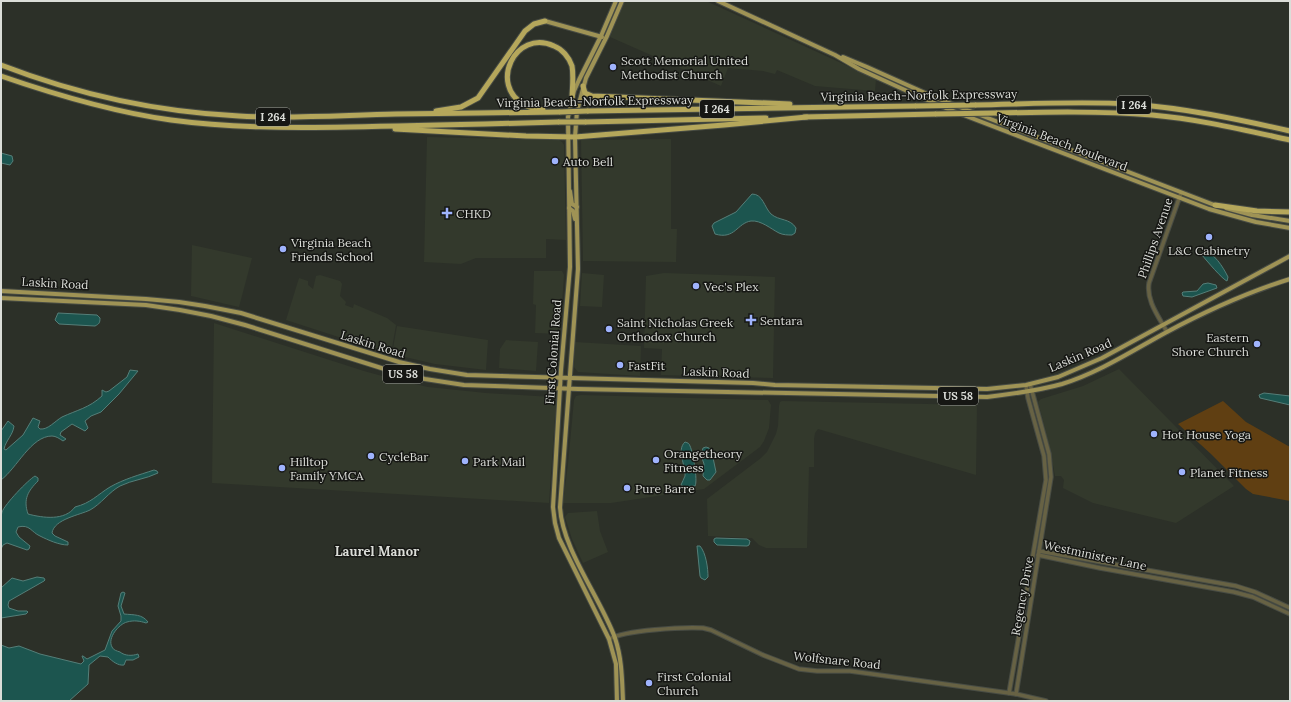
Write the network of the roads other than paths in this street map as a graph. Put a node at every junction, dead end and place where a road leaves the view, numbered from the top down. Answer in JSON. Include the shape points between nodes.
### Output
{"nodes":[{"id":1,"x":616,"y":1,"type":"edge"},
{"id":2,"x":622,"y":1,"type":"edge"},
{"id":3,"x":718,"y":1,"type":"edge"},
{"id":4,"x":545,"y":21,"type":"joint"},
{"id":5,"x":601,"y":36,"type":"junction"},
{"id":6,"x":606,"y":39,"type":"junction"},
{"id":7,"x":835,"y":55,"type":"junction"},
{"id":8,"x":1,"y":64,"type":"edge"},
{"id":9,"x":1,"y":76,"type":"edge"},
{"id":10,"x":583,"y":86,"type":"junction"},
{"id":11,"x":572,"y":100,"type":"junction"},
{"id":12,"x":846,"y":106,"type":"junction"},
{"id":13,"x":552,"y":112,"type":"junction"},
{"id":14,"x":396,"y":114,"type":"junction"},
{"id":15,"x":807,"y":117,"type":"junction"},
{"id":16,"x":369,"y":127,"type":"junction"},
{"id":17,"x":1290,"y":131,"type":"edge"},
{"id":18,"x":568,"y":137,"type":"junction"},
{"id":19,"x":575,"y":137,"type":"junction"},
{"id":20,"x":1290,"y":140,"type":"edge"},
{"id":21,"x":568,"y":187,"type":"junction"},
{"id":22,"x":1181,"y":193,"type":"junction"},
{"id":23,"x":1180,"y":198,"type":"junction"},
{"id":24,"x":1215,"y":205,"type":"junction"},
{"id":25,"x":577,"y":207,"type":"junction"},
{"id":26,"x":569,"y":208,"type":"junction"},
{"id":27,"x":1290,"y":212,"type":"edge"},
{"id":28,"x":1290,"y":221,"type":"edge"},
{"id":29,"x":578,"y":225,"type":"junction"},
{"id":30,"x":1290,"y":228,"type":"edge"},
{"id":31,"x":1290,"y":256,"type":"edge"},
{"id":32,"x":1290,"y":279,"type":"edge"},
{"id":33,"x":1,"y":291,"type":"edge"},
{"id":34,"x":52,"y":293,"type":"junction"},
{"id":35,"x":1,"y":298,"type":"edge"},
{"id":36,"x":52,"y":301,"type":"junction"},
{"id":37,"x":1163,"y":325,"type":"junction"},
{"id":38,"x":1167,"y":332,"type":"junction"},
{"id":39,"x":561,"y":378,"type":"junction"},
{"id":40,"x":570,"y":378,"type":"junction"},
{"id":41,"x":1028,"y":384,"type":"junction"},
{"id":42,"x":560,"y":389,"type":"junction"},
{"id":43,"x":569,"y":389,"type":"junction"},
{"id":44,"x":1030,"y":392,"type":"junction"},
{"id":45,"x":1034,"y":552,"type":"junction"},
{"id":46,"x":1039,"y":553,"type":"junction"},
{"id":47,"x":1290,"y":608,"type":"edge"},
{"id":48,"x":1290,"y":614,"type":"edge"},
{"id":49,"x":614,"y":636,"type":"junction"},
{"id":50,"x":609,"y":639,"type":"junction"},
{"id":51,"x":1009,"y":693,"type":"junction"},
{"id":52,"x":1016,"y":694,"type":"junction"},
{"id":53,"x":616,"y":701,"type":"edge"},
{"id":54,"x":623,"y":701,"type":"edge"},
{"id":55,"x":1046,"y":701,"type":"edge"}],
"edges":[{"from":1,"to":5,"type":"main road","name":"First Colonial Road"},
{"from":2,"to":6,"type":"main road","name":"First Colonial Road"},
{"from":3,"to":7,"type":"main road","name":"Virginia Beach Boulevard"},
{"from":4,"to":5,"type":"main road"},
{"from":4,"to":14,"type":"highway","via":[[526,29],[482,93],[469,104],[452,109]]},
{"from":5,"to":6,"type":"main road"},
{"from":5,"to":11,"type":"main road","name":"First Colonial Road","via":[[582,72]]},
{"from":6,"to":10,"type":"main road","name":"First Colonial Road"},
{"from":7,"to":22,"type":"main road","name":"Virginia Beach Boulevard","via":[[934,97]]},
{"from":7,"to":23,"type":"main road","name":"Virginia Beach Boulevard","via":[[874,76],[948,109]]},
{"from":8,"to":14,"type":"highway","name":"Virginia Beach-Norfolk Expressway","number":"I 264","via":[[96,95],[187,111],[232,116],[278,117]]},
{"from":9,"to":16,"type":"highway","name":"Virginia Beach-Norfolk Expressway","number":"I 264","via":[[80,101],[170,120],[261,127]]},
{"from":10,"to":12,"type":"highway","via":[[586,93],[592,96]]},
{"from":10,"to":19,"type":"main road","name":"First Colonial Road","via":[[577,111]]},
{"from":11,"to":13,"type":"highway","via":[[573,71],[564,53],[547,43],[532,43],[524,47],[516,53],[509,65],[507,75],[510,88],[525,105]]},
{"from":11,"to":18,"type":"main road","name":"First Colonial Road","via":[[568,117]]},
{"from":12,"to":13,"type":"highway","name":"Virginia Beach-Norfolk Expressway","number":"I 264","bridge":true},
{"from":12,"to":17,"type":"highway","name":"Virginia Beach-Norfolk Expressway","number":"I 264","bridge":true,"via":[[1132,104],[1215,115]]},
{"from":13,"to":14,"type":"highway","name":"Virginia Beach-Norfolk Expressway","number":"I 264"},
{"from":15,"to":16,"type":"highway","name":"Virginia Beach-Norfolk Expressway","number":"I 264","bridge":true},
{"from":15,"to":19,"type":"highway"},
{"from":15,"to":20,"type":"highway","name":"Virginia Beach-Norfolk Expressway","number":"I 264","bridge":true,"via":[[1077,112],[1153,115],[1212,123]]},
{"from":16,"to":18,"type":"highway"},
{"from":18,"to":19,"type":"highway"},
{"from":18,"to":21,"type":"main road","name":"First Colonial Road"},
{"from":19,"to":25,"type":"main road","name":"First Colonial Road"},
{"from":21,"to":25,"type":"main road","via":[[572,204]]},
{"from":21,"to":26,"type":"main road","name":"First Colonial Road"},
{"from":22,"to":23,"type":"street","name":"Phillips Avenue"},
{"from":22,"to":24,"type":"main road","name":"Virginia Beach Boulevard"},
{"from":23,"to":30,"type":"main road","name":"Virginia Beach Boulevard","via":[[1234,217]]},
{"from":23,"to":37,"type":"street","name":"Phillips Avenue","via":[[1148,290],[1149,298]]},
{"from":24,"to":27,"type":"highway","via":[[1257,211]]},
{"from":24,"to":28,"type":"main road","name":"Virginia Beach Boulevard","via":[[1252,215]]},
{"from":25,"to":29,"type":"main road","name":"First Colonial Road"},
{"from":26,"to":29,"type":"main road","via":[[573,211]]},
{"from":26,"to":39,"type":"main road","name":"First Colonial Road","via":[[570,268]]},
{"from":29,"to":40,"type":"main road","name":"First Colonial Road","via":[[578,269]]},
{"from":31,"to":37,"type":"main road","name":"Laskin Road","number":"US 58"},
{"from":32,"to":38,"type":"main road","name":"Laskin Road","number":"US 58","via":[[1230,300]]},
{"from":33,"to":34,"type":"main road","name":"Laskin Road","number":"US 58"},
{"from":34,"to":36,"type":"main road"},
{"from":34,"to":39,"type":"main road","name":"Laskin Road","number":"US 58","via":[[179,302],[227,310],[399,362],[440,371],[478,376]]},
{"from":35,"to":36,"type":"main road","name":"Laskin Road","number":"US 58"},
{"from":36,"to":42,"type":"main road","name":"Laskin Road","number":"US 58","via":[[164,307],[211,316],[394,372],[436,381],[480,386]]},
{"from":37,"to":38,"type":"street","name":"Phillips Avenue"},
{"from":37,"to":41,"type":"main road","name":"Laskin Road","number":"US 58","via":[[1098,360],[1058,377]]},
{"from":38,"to":44,"type":"main road","name":"Laskin Road","number":"US 58","via":[[1103,367],[1063,383]]},
{"from":39,"to":40,"type":"main road","name":"Laskin Road","number":"US 58"},
{"from":39,"to":42,"type":"main road","name":"First Colonial Road"},
{"from":40,"to":41,"type":"main road","name":"Laskin Road","number":"US 58","via":[[987,389]]},
{"from":40,"to":43,"type":"main road","name":"First Colonial Road"},
{"from":41,"to":44,"type":"street","name":"Regency Drive"},
{"from":42,"to":43,"type":"main road","name":"Laskin Road","number":"US 58"},
{"from":42,"to":50,"type":"main road","name":"First Colonial Road","via":[[553,489],[554,516],[559,538]]},
{"from":43,"to":44,"type":"main road","name":"Laskin Road","number":"US 58","via":[[884,397],[987,397]]},
{"from":43,"to":49,"type":"main road","name":"First Colonial Road","via":[[560,502],[562,522],[568,542]]},
{"from":44,"to":45,"type":"street","name":"Regency Drive","via":[[1044,456],[1046,480]]},
{"from":44,"to":46,"type":"street","name":"Regency Drive","via":[[1049,454],[1051,477]]},
{"from":45,"to":46,"type":"street","name":"Westminister Lane"},
{"from":45,"to":51,"type":"street","name":"Regency Drive"},
{"from":46,"to":47,"type":"street","name":"Westminister Lane","via":[[1236,586]]},
{"from":46,"to":48,"type":"street","name":"Westminister Lane","via":[[1100,568],[1234,592],[1265,602]]},
{"from":46,"to":52,"type":"street","name":"Regency Drive"},
{"from":49,"to":50,"type":"street","name":"Wolfsnare Road"},
{"from":49,"to":51,"type":"street","name":"Wolfsnare Road","via":[[656,630],[703,628],[718,632],[799,669],[850,671]]},
{"from":49,"to":54,"type":"main road","name":"First Colonial Road","via":[[622,664]]},
{"from":50,"to":53,"type":"main road","name":"First Colonial Road","via":[[616,664]]},
{"from":51,"to":52,"type":"street","name":"Wolfsnare Road"},
{"from":52,"to":55,"type":"street","name":"Wolfsnare Road"}]}
